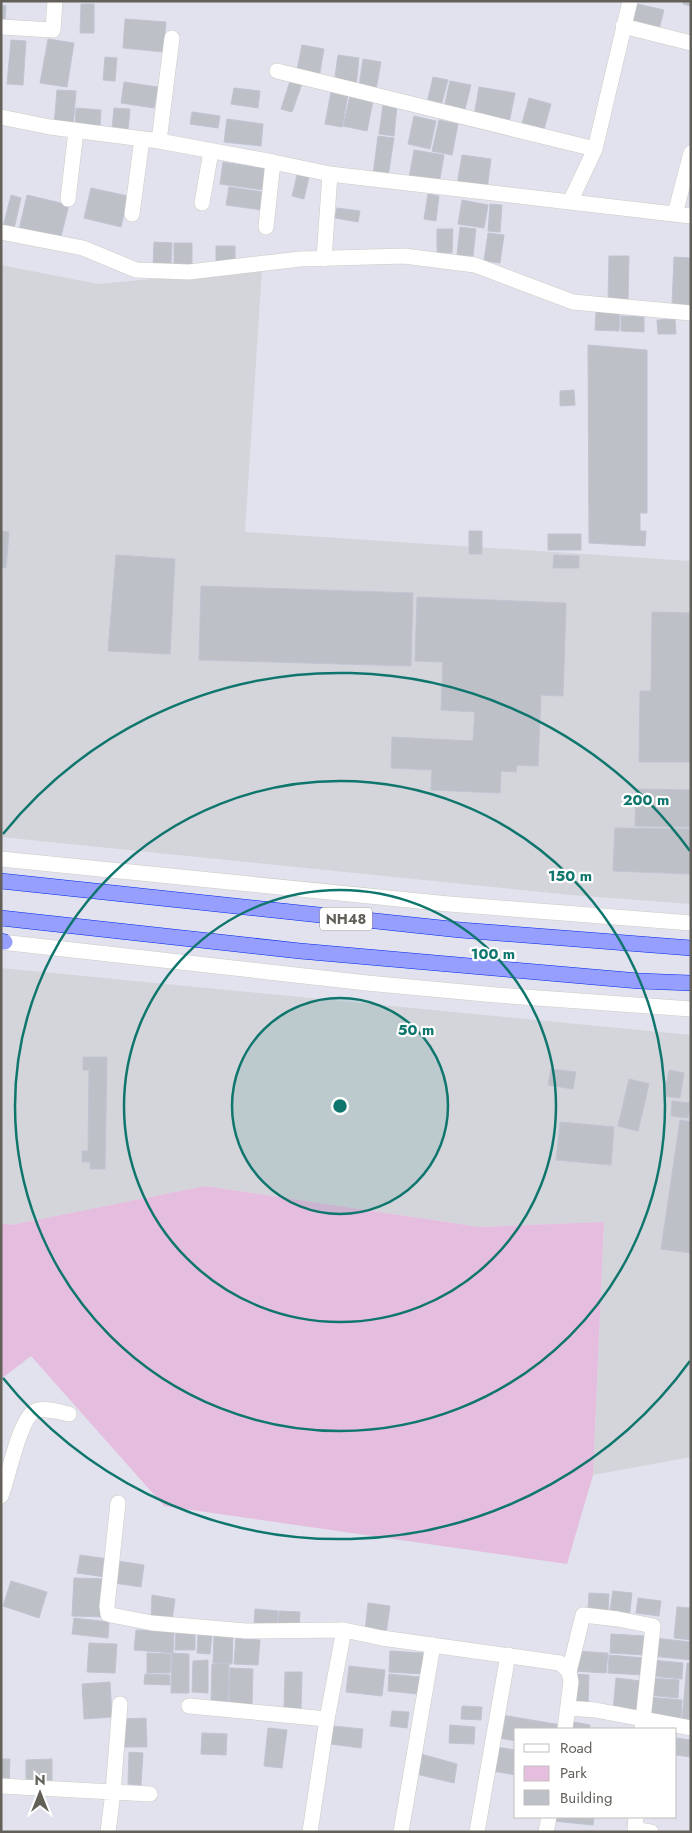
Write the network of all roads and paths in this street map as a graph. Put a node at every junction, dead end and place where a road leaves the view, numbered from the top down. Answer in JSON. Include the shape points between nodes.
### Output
{"nodes":[{"id":1,"x":55,"y":1,"type":"edge"},
{"id":2,"x":630,"y":1,"type":"edge"},
{"id":3,"x":1,"y":26,"type":"edge"},
{"id":4,"x":623,"y":26,"type":"junction"},
{"id":5,"x":172,"y":38,"type":"dead end"},
{"id":6,"x":691,"y":43,"type":"edge"},
{"id":7,"x":277,"y":71,"type":"dead end"},
{"id":8,"x":1,"y":117,"type":"edge"},
{"id":9,"x":76,"y":130,"type":"junction"},
{"id":10,"x":142,"y":139,"type":"junction"},
{"id":11,"x":159,"y":141,"type":"junction"},
{"id":12,"x":595,"y":149,"type":"junction"},
{"id":13,"x":211,"y":151,"type":"junction"},
{"id":14,"x":691,"y":152,"type":"edge"},
{"id":15,"x":273,"y":162,"type":"junction"},
{"id":16,"x":330,"y":174,"type":"junction"},
{"id":17,"x":68,"y":199,"type":"dead end"},
{"id":18,"x":570,"y":202,"type":"junction"},
{"id":19,"x":202,"y":203,"type":"dead end"},
{"id":20,"x":132,"y":214,"type":"dead end"},
{"id":21,"x":675,"y":214,"type":"junction"},
{"id":22,"x":691,"y":216,"type":"edge"},
{"id":23,"x":266,"y":227,"type":"dead end"},
{"id":24,"x":1,"y":232,"type":"edge"},
{"id":25,"x":324,"y":259,"type":"junction"},
{"id":26,"x":691,"y":313,"type":"edge"},
{"id":27,"x":1,"y":859,"type":"edge"},
{"id":28,"x":1,"y":881,"type":"edge"},
{"id":29,"x":1,"y":918,"type":"edge"},
{"id":30,"x":691,"y":923,"type":"edge"},
{"id":31,"x":3,"y":942,"type":"edge"},
{"id":32,"x":691,"y":948,"type":"edge"},
{"id":33,"x":691,"y":984,"type":"edge"},
{"id":34,"x":691,"y":1009,"type":"edge"},
{"id":35,"x":69,"y":1414,"type":"dead end"},
{"id":36,"x":8,"y":1451,"type":"edge"},
{"id":37,"x":1,"y":1496,"type":"edge"},
{"id":38,"x":118,"y":1503,"type":"dead end"},
{"id":39,"x":344,"y":1630,"type":"junction"},
{"id":40,"x":433,"y":1645,"type":"junction"},
{"id":41,"x":508,"y":1655,"type":"junction"},
{"id":42,"x":569,"y":1672,"type":"junction"},
{"id":43,"x":120,"y":1704,"type":"dead end"},
{"id":44,"x":190,"y":1706,"type":"dead end"},
{"id":45,"x":568,"y":1708,"type":"junction"},
{"id":46,"x":326,"y":1719,"type":"junction"},
{"id":47,"x":642,"y":1724,"type":"edge"},
{"id":48,"x":565,"y":1728,"type":"edge"},
{"id":49,"x":691,"y":1728,"type":"edge"},
{"id":50,"x":1,"y":1786,"type":"edge"},
{"id":51,"x":114,"y":1792,"type":"junction"},
{"id":52,"x":150,"y":1794,"type":"dead end"},
{"id":53,"x":548,"y":1818,"type":"edge"},
{"id":54,"x":635,"y":1826,"type":"edge"},
{"id":55,"x":108,"y":1832,"type":"edge"},
{"id":56,"x":310,"y":1832,"type":"edge"},
{"id":57,"x":400,"y":1832,"type":"edge"},
{"id":58,"x":477,"y":1832,"type":"edge"},
{"id":59,"x":546,"y":1832,"type":"edge"},
{"id":60,"x":651,"y":1832,"type":"edge"}],
"edges":[{"from":1,"to":3,"type":"street","via":[[53,30]]},
{"from":2,"to":4,"type":"street"},
{"from":4,"to":6,"type":"street"},
{"from":4,"to":12,"type":"street"},
{"from":5,"to":11,"type":"street"},
{"from":7,"to":12,"type":"street"},
{"from":8,"to":9,"type":"street"},
{"from":9,"to":10,"type":"street"},
{"from":9,"to":17,"type":"street"},
{"from":10,"to":11,"type":"street"},
{"from":10,"to":20,"type":"street"},
{"from":11,"to":13,"type":"street"},
{"from":12,"to":18,"type":"street"},
{"from":13,"to":15,"type":"street"},
{"from":13,"to":19,"type":"street"},
{"from":14,"to":21,"type":"street"},
{"from":15,"to":16,"type":"street"},
{"from":15,"to":23,"type":"street"},
{"from":16,"to":18,"type":"street"},
{"from":16,"to":25,"type":"street"},
{"from":18,"to":21,"type":"street"},
{"from":21,"to":22,"type":"street"},
{"from":24,"to":25,"type":"street","via":[[83,248],[136,270],[189,272]]},
{"from":25,"to":26,"type":"street","via":[[404,256],[475,265],[573,302]]},
{"from":27,"to":30,"type":"street","via":[[439,903]]},
{"from":28,"to":32,"type":"highway","number":"NH48","via":[[460,930]]},
{"from":29,"to":33,"type":"highway","number":"NH48","via":[[384,959]]},
{"from":31,"to":34,"type":"street","via":[[367,983]]},
{"from":35,"to":36,"type":"street","via":[[34,1411]]},
{"from":36,"to":37,"type":"street"},
{"from":38,"to":39,"type":"street","via":[[107,1606],[111,1616],[246,1631]]},
{"from":39,"to":40,"type":"street"},
{"from":39,"to":46,"type":"street"},
{"from":40,"to":41,"type":"street"},
{"from":40,"to":57,"type":"street"},
{"from":41,"to":42,"type":"street","via":[[560,1663]]},
{"from":41,"to":58,"type":"street"},
{"from":42,"to":45,"type":"street"},
{"from":42,"to":47,"type":"street","via":[[583,1615],[653,1626]]},
{"from":43,"to":51,"type":"street"},
{"from":44,"to":46,"type":"street"},
{"from":45,"to":47,"type":"street","via":[[595,1710]]},
{"from":45,"to":48,"type":"street"},
{"from":46,"to":56,"type":"street"},
{"from":47,"to":49,"type":"street"},
{"from":50,"to":51,"type":"street"},
{"from":51,"to":52,"type":"street"},
{"from":51,"to":55,"type":"street"},
{"from":53,"to":59,"type":"street"},
{"from":54,"to":60,"type":"street"}]}
